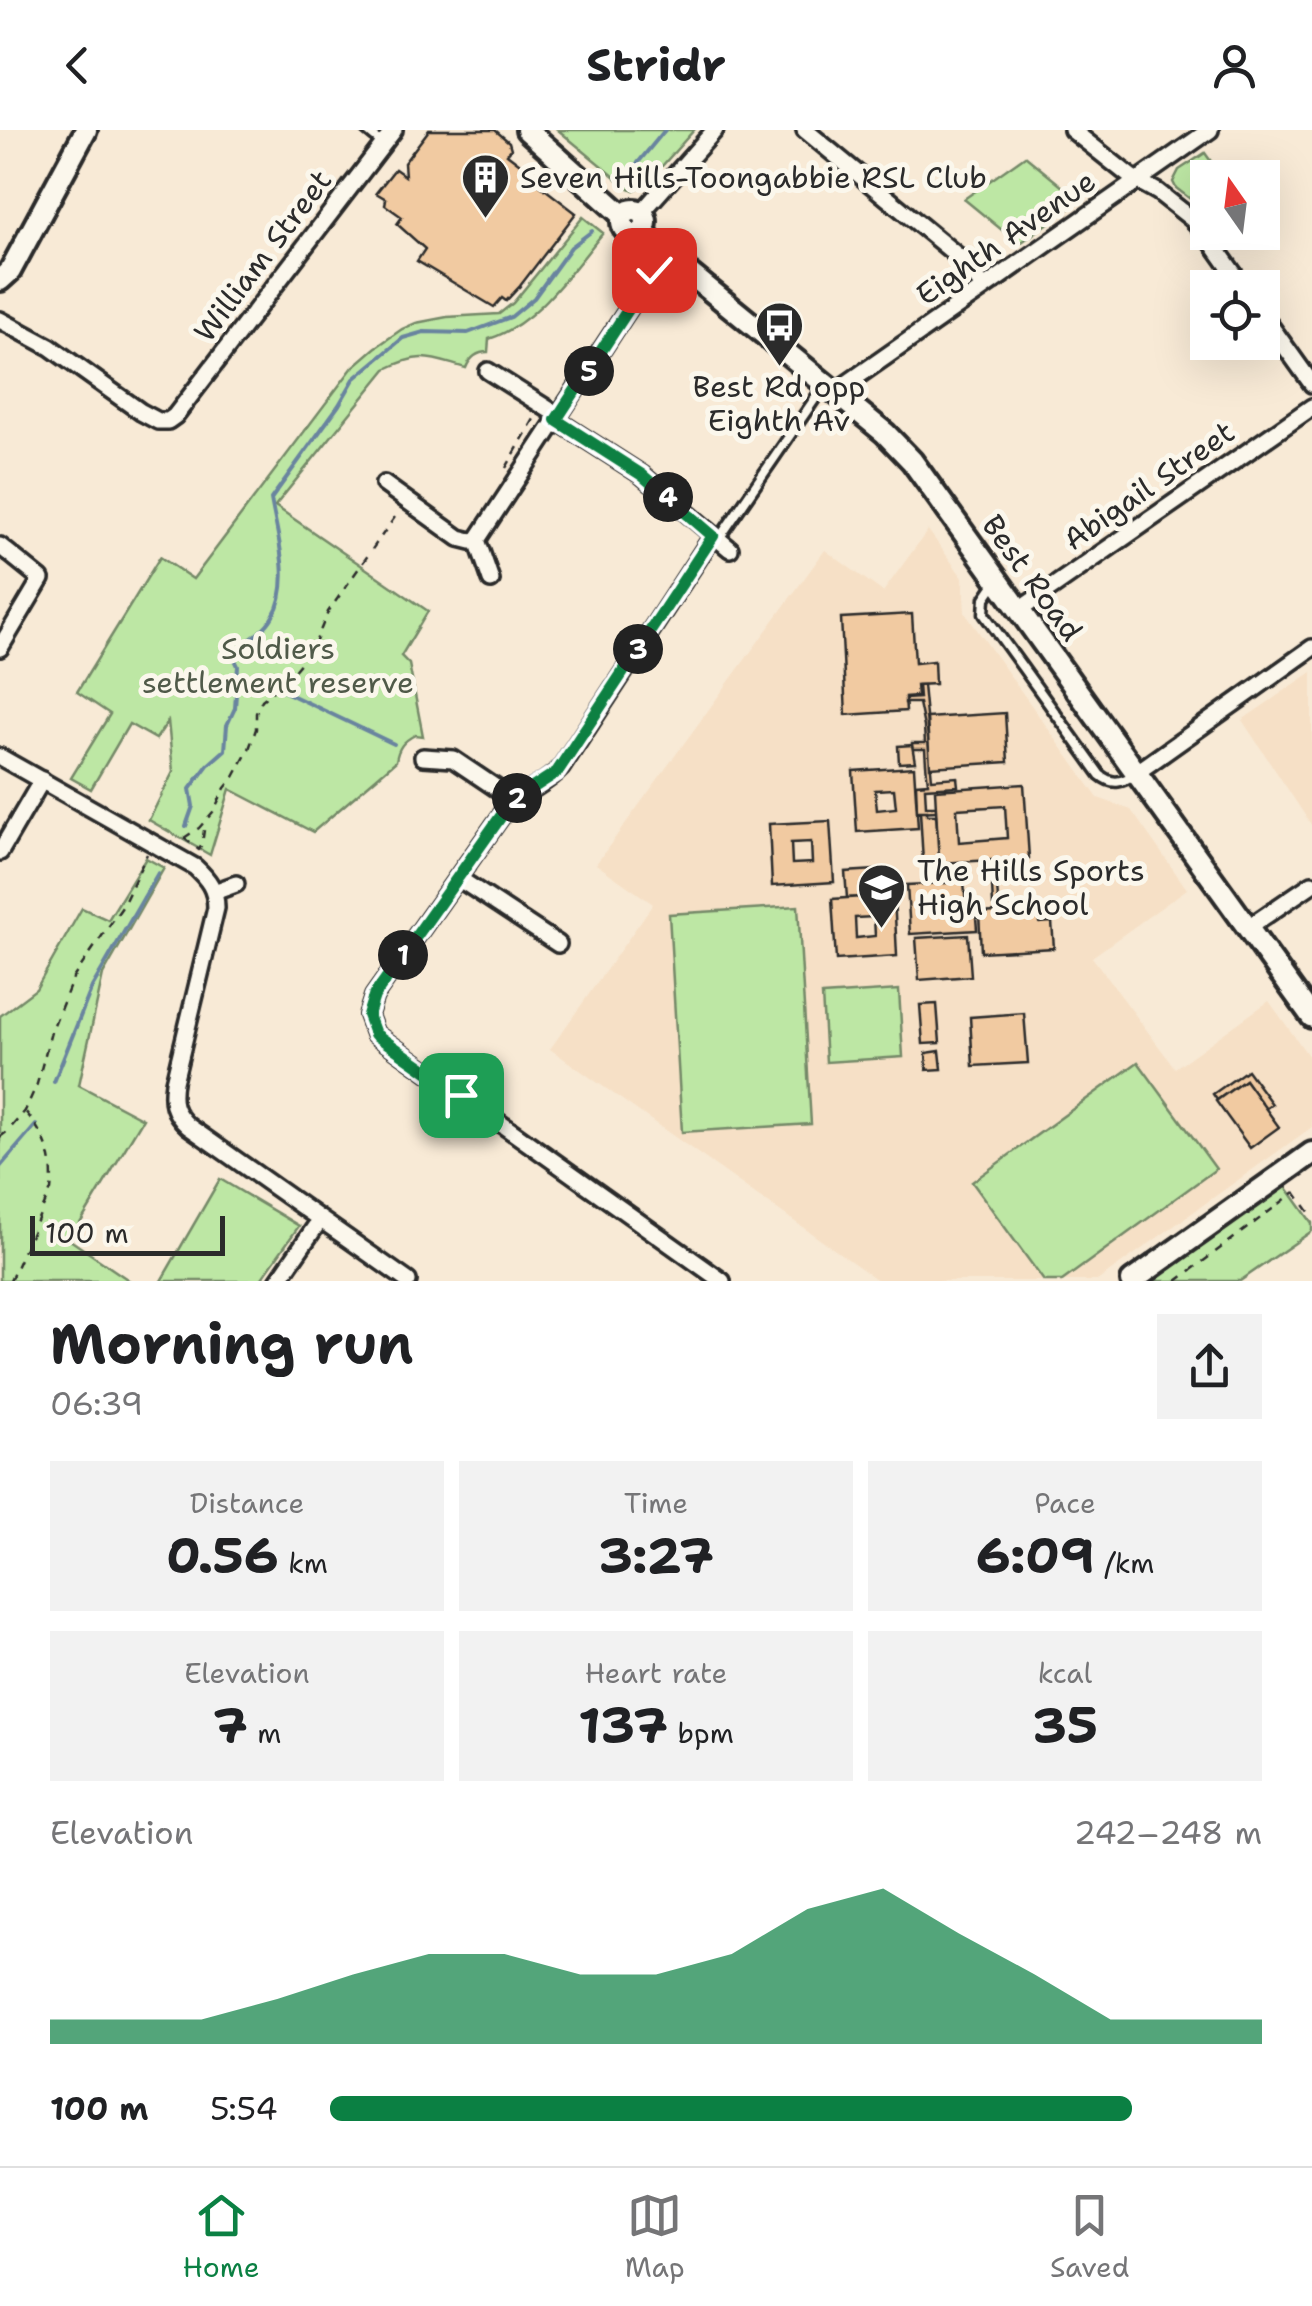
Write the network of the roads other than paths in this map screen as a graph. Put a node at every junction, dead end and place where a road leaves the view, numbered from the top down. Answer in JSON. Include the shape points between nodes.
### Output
{"nodes":[{"id":1,"x":86,"y":130,"type":"edge"},
{"id":2,"x":366,"y":130,"type":"edge"},
{"id":3,"x":394,"y":130,"type":"edge"},
{"id":4,"x":527,"y":130,"type":"edge"},
{"id":5,"x":715,"y":130,"type":"edge"},
{"id":6,"x":805,"y":130,"type":"edge"},
{"id":7,"x":1072,"y":130,"type":"edge"},
{"id":8,"x":1210,"y":130,"type":"edge"},
{"id":9,"x":384,"y":144,"type":"junction"},
{"id":10,"x":1137,"y":180,"type":"junction"},
{"id":11,"x":636,"y":220,"type":"junction"},
{"id":12,"x":667,"y":255,"type":"junction"},
{"id":13,"x":1231,"y":270,"type":"edge"},
{"id":14,"x":0,"y":280,"type":"edge"},
{"id":15,"x":983,"y":287,"type":"junction"},
{"id":16,"x":0,"y":320,"type":"edge"},
{"id":17,"x":1280,"y":339,"type":"edge"},
{"id":18,"x":488,"y":371,"type":"dead end"},
{"id":19,"x":1312,"y":384,"type":"edge"},
{"id":20,"x":830,"y":388,"type":"junction"},
{"id":21,"x":1312,"y":407,"type":"edge"},
{"id":22,"x":558,"y":418,"type":"junction"},
{"id":23,"x":384,"y":484,"type":"dead end"},
{"id":24,"x":477,"y":540,"type":"junction"},
{"id":25,"x":720,"y":542,"type":"junction"},
{"id":26,"x":0,"y":546,"type":"edge"},
{"id":27,"x":491,"y":580,"type":"dead end"},
{"id":28,"x":998,"y":580,"type":"junction"},
{"id":29,"x":1018,"y":611,"type":"junction"},
{"id":30,"x":0,"y":648,"type":"edge"},
{"id":31,"x":1312,"y":648,"type":"edge"},
{"id":32,"x":0,"y":757,"type":"edge"},
{"id":33,"x":423,"y":757,"type":"dead end"},
{"id":34,"x":1136,"y":772,"type":"junction"},
{"id":35,"x":42,"y":780,"type":"junction"},
{"id":36,"x":514,"y":800,"type":"junction"},
{"id":37,"x":0,"y":852,"type":"edge"},
{"id":38,"x":458,"y":878,"type":"junction"},
{"id":39,"x":236,"y":884,"type":"dead end"},
{"id":40,"x":1312,"y":884,"type":"edge"},
{"id":41,"x":214,"y":892,"type":"junction"},
{"id":42,"x":1249,"y":927,"type":"junction"},
{"id":43,"x":558,"y":944,"type":"dead end"},
{"id":44,"x":1312,"y":1017,"type":"edge"},
{"id":45,"x":1312,"y":1153,"type":"edge"},
{"id":46,"x":320,"y":1220,"type":"junction"},
{"id":47,"x":278,"y":1281,"type":"edge"},
{"id":48,"x":408,"y":1281,"type":"edge"},
{"id":49,"x":722,"y":1281,"type":"edge"},
{"id":50,"x":1132,"y":1281,"type":"edge"}],
"edges":[{"from":1,"to":14,"type":"main road"},
{"from":2,"to":9,"type":"lane"},
{"from":3,"to":9,"type":"street","name":"William Street"},
{"from":4,"to":11,"type":"main road","name":"Best Road"},
{"from":5,"to":11,"type":"street"},
{"from":6,"to":15,"type":"street","via":[[965,262]]},
{"from":7,"to":10,"type":"street"},
{"from":8,"to":10,"type":"street","name":"Eighth Avenue"},
{"from":9,"to":16,"type":"street","name":"William Street","via":[[168,421],[158,421]]},
{"from":10,"to":13,"type":"street","via":[[1203,230]]},
{"from":10,"to":15,"type":"street","name":"Eighth Avenue"},
{"from":11,"to":12,"type":"main road","name":"Best Road"},
{"from":12,"to":20,"type":"main road","name":"Best Road"},
{"from":12,"to":22,"type":"street"},
{"from":15,"to":20,"type":"street","name":"Eighth Avenue"},
{"from":17,"to":19,"type":"street"},
{"from":18,"to":22,"type":"street"},
{"from":20,"to":25,"type":"lane","via":[[812,400]]},
{"from":20,"to":28,"type":"main road","name":"Best Road","via":[[912,461]]},
{"from":21,"to":29,"type":"street","name":"Abigail Street"},
{"from":22,"to":24,"type":"street"},
{"from":22,"to":25,"type":"street","via":[[642,475]]},
{"from":23,"to":24,"type":"street","via":[[459,538]]},
{"from":24,"to":27,"type":"street"},
{"from":25,"to":36,"type":"street","via":[[557,772]]},
{"from":26,"to":30,"type":"street","via":[[42,578]]},
{"from":28,"to":29,"type":"main road","name":"Best Road"},
{"from":28,"to":34,"type":"lane","via":[[983,606],[992,627],[1100,775],[1118,782]]},
{"from":29,"to":34,"type":"main road","name":"Best Road"},
{"from":31,"to":34,"type":"street"},
{"from":32,"to":35,"type":"street"},
{"from":33,"to":36,"type":"street","via":[[453,760]]},
{"from":34,"to":42,"type":"main road","name":"Best Road"},
{"from":35,"to":37,"type":"street"},
{"from":35,"to":41,"type":"street","via":[[174,856],[206,877]]},
{"from":36,"to":38,"type":"street"},
{"from":38,"to":43,"type":"street"},
{"from":38,"to":49,"type":"street","via":[[374,996],[368,1015],[375,1034]]},
{"from":39,"to":41,"type":"street"},
{"from":40,"to":42,"type":"street"},
{"from":41,"to":46,"type":"street","via":[[215,918],[172,1104],[188,1126]]},
{"from":42,"to":44,"type":"main road","name":"Best Road"},
{"from":45,"to":50,"type":"main road","via":[[1289,1183]]},
{"from":46,"to":47,"type":"street"},
{"from":46,"to":48,"type":"street"}]}
